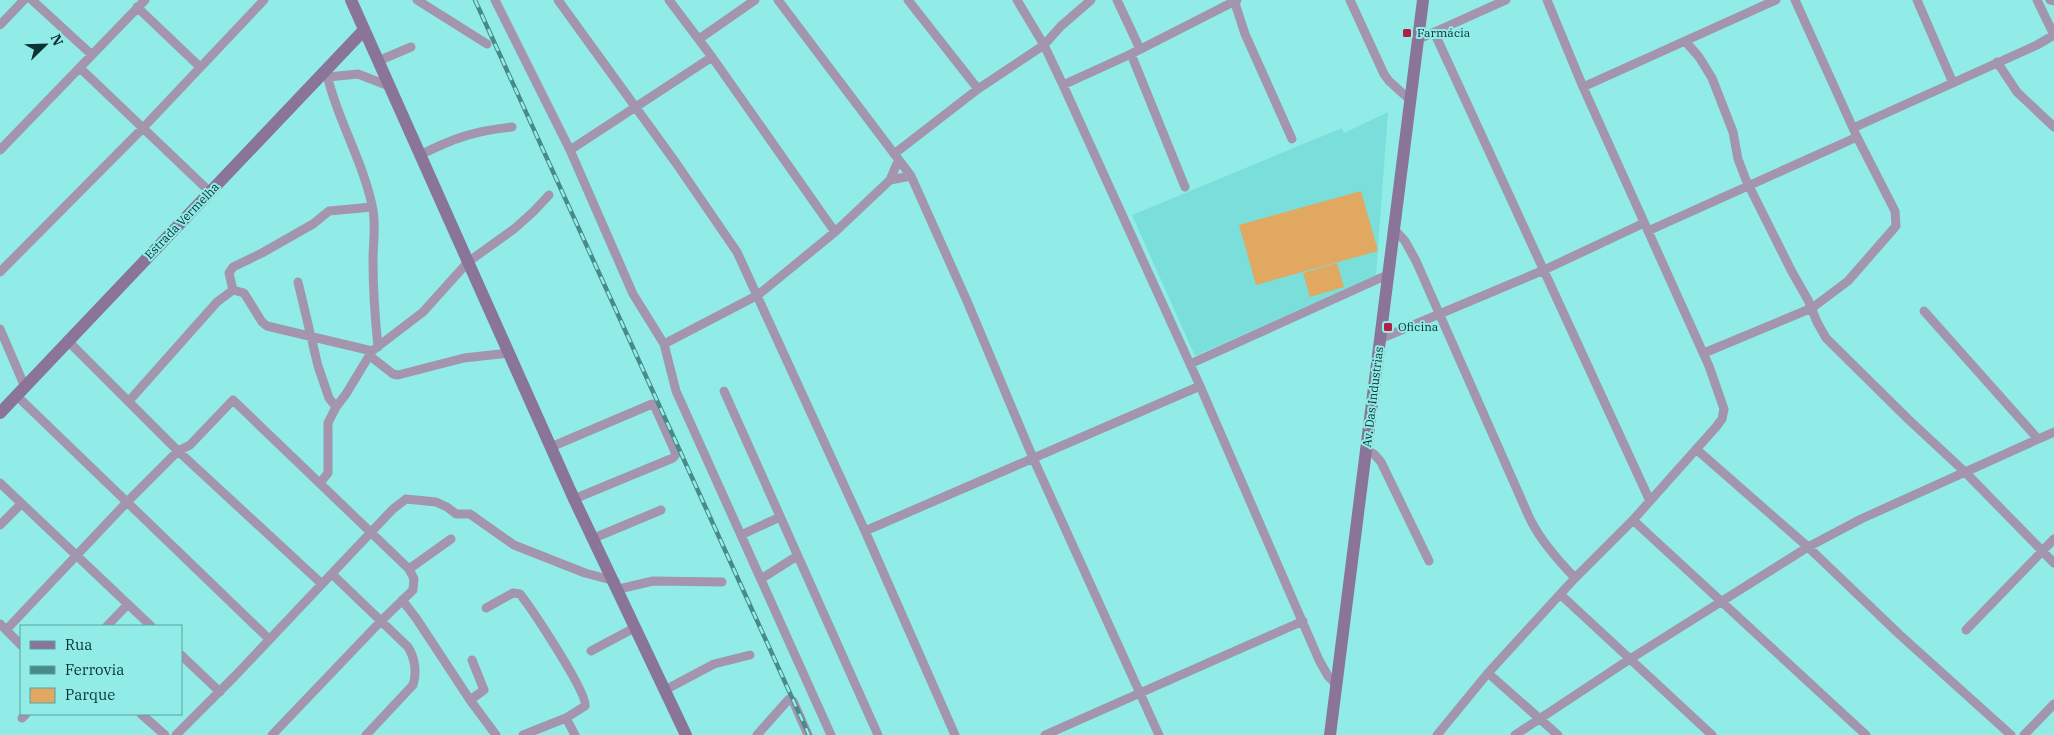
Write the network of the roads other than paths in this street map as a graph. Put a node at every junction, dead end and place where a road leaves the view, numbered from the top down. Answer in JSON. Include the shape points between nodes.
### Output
{"nodes":[{"id":1,"x":24,"y":0,"type":"edge"},
{"id":2,"x":32,"y":0,"type":"edge"},
{"id":3,"x":145,"y":0,"type":"edge"},
{"id":4,"x":417,"y":0,"type":"edge"},
{"id":5,"x":495,"y":0,"type":"edge"},
{"id":6,"x":558,"y":0,"type":"edge"},
{"id":7,"x":669,"y":0,"type":"edge"},
{"id":8,"x":755,"y":0,"type":"edge"},
{"id":9,"x":778,"y":0,"type":"edge"},
{"id":10,"x":908,"y":0,"type":"edge"},
{"id":11,"x":1017,"y":0,"type":"edge"},
{"id":12,"x":1091,"y":0,"type":"edge"},
{"id":13,"x":1117,"y":0,"type":"edge"},
{"id":14,"x":1235,"y":0,"type":"edge"},
{"id":15,"x":1350,"y":0,"type":"edge"},
{"id":16,"x":1423,"y":0,"type":"edge"},
{"id":17,"x":1506,"y":0,"type":"edge"},
{"id":18,"x":1547,"y":0,"type":"edge"},
{"id":19,"x":1776,"y":0,"type":"edge"},
{"id":20,"x":1795,"y":0,"type":"edge"},
{"id":21,"x":1917,"y":0,"type":"edge"},
{"id":22,"x":2037,"y":0,"type":"edge"},
{"id":23,"x":2050,"y":0,"type":"edge"},
{"id":24,"x":2054,"y":1,"type":"edge"},
{"id":25,"x":259,"y":2,"type":"edge"},
{"id":26,"x":355,"y":3,"type":"edge"},
{"id":27,"x":137,"y":7,"type":"junction"},
{"id":28,"x":0,"y":25,"type":"edge"},
{"id":29,"x":364,"y":30,"type":"junction"},
{"id":30,"x":1434,"y":32,"type":"junction"},
{"id":31,"x":2054,"y":35,"type":"edge"},
{"id":32,"x":1696,"y":36,"type":"junction"},
{"id":33,"x":1419,"y":38,"type":"junction"},
{"id":34,"x":699,"y":39,"type":"junction"},
{"id":35,"x":1686,"y":42,"type":"junction"},
{"id":36,"x":487,"y":44,"type":"dead end"},
{"id":37,"x":1044,"y":45,"type":"junction"},
{"id":38,"x":411,"y":46,"type":"dead end"},
{"id":39,"x":1140,"y":49,"type":"junction"},
{"id":40,"x":1131,"y":54,"type":"junction"},
{"id":41,"x":92,"y":55,"type":"junction"},
{"id":42,"x":712,"y":57,"type":"junction"},
{"id":43,"x":1699,"y":57,"type":"junction"},
{"id":44,"x":378,"y":61,"type":"junction"},
{"id":45,"x":1997,"y":62,"type":"junction"},
{"id":46,"x":200,"y":67,"type":"junction"},
{"id":47,"x":80,"y":68,"type":"junction"},
{"id":48,"x":327,"y":74,"type":"junction"},
{"id":49,"x":1953,"y":83,"type":"junction"},
{"id":50,"x":1063,"y":85,"type":"junction"},
{"id":51,"x":389,"y":86,"type":"junction"},
{"id":52,"x":1583,"y":87,"type":"junction"},
{"id":53,"x":978,"y":89,"type":"junction"},
{"id":54,"x":1410,"y":100,"type":"junction"},
{"id":55,"x":635,"y":107,"type":"junction"},
{"id":56,"x":512,"y":127,"type":"dead end"},
{"id":57,"x":2054,"y":127,"type":"edge"},
{"id":58,"x":1854,"y":128,"type":"junction"},
{"id":59,"x":142,"y":129,"type":"junction"},
{"id":60,"x":1858,"y":137,"type":"junction"},
{"id":61,"x":1292,"y":139,"type":"dead end"},
{"id":62,"x":0,"y":150,"type":"edge"},
{"id":63,"x":570,"y":150,"type":"junction"},
{"id":64,"x":420,"y":155,"type":"junction"},
{"id":65,"x":896,"y":157,"type":"junction"},
{"id":66,"x":910,"y":176,"type":"junction"},
{"id":67,"x":890,"y":180,"type":"junction"},
{"id":68,"x":1186,"y":186,"type":"dead end"},
{"id":69,"x":1751,"y":186,"type":"junction"},
{"id":70,"x":210,"y":192,"type":"junction"},
{"id":71,"x":548,"y":195,"type":"dead end"},
{"id":72,"x":372,"y":206,"type":"junction"},
{"id":73,"x":1646,"y":227,"type":"junction"},
{"id":74,"x":1394,"y":229,"type":"junction"},
{"id":75,"x":836,"y":232,"type":"junction"},
{"id":76,"x":468,"y":262,"type":"junction"},
{"id":77,"x":1544,"y":270,"type":"junction"},
{"id":78,"x":0,"y":272,"type":"edge"},
{"id":79,"x":1387,"y":275,"type":"junction"},
{"id":80,"x":298,"y":282,"type":"dead end"},
{"id":81,"x":233,"y":290,"type":"junction"},
{"id":82,"x":758,"y":295,"type":"junction"},
{"id":83,"x":1812,"y":308,"type":"junction"},
{"id":84,"x":1924,"y":311,"type":"dead end"},
{"id":85,"x":1440,"y":314,"type":"junction"},
{"id":86,"x":0,"y":329,"type":"edge"},
{"id":87,"x":312,"y":336,"type":"junction"},
{"id":88,"x":1380,"y":340,"type":"junction"},
{"id":89,"x":68,"y":341,"type":"junction"},
{"id":90,"x":664,"y":344,"type":"junction"},
{"id":91,"x":374,"y":351,"type":"junction"},
{"id":92,"x":509,"y":353,"type":"junction"},
{"id":93,"x":1704,"y":353,"type":"junction"},
{"id":94,"x":1190,"y":364,"type":"junction"},
{"id":95,"x":1200,"y":386,"type":"junction"},
{"id":96,"x":724,"y":391,"type":"dead end"},
{"id":97,"x":21,"y":392,"type":"junction"},
{"id":98,"x":129,"y":401,"type":"junction"},
{"id":99,"x":336,"y":407,"type":"junction"},
{"id":100,"x":0,"y":413,"type":"edge"},
{"id":101,"x":2054,"y":432,"type":"edge"},
{"id":102,"x":2038,"y":439,"type":"junction"},
{"id":103,"x":551,"y":447,"type":"junction"},
{"id":104,"x":1696,"y":449,"type":"junction"},
{"id":105,"x":1366,"y":450,"type":"junction"},
{"id":106,"x":178,"y":451,"type":"junction"},
{"id":107,"x":1033,"y":458,"type":"junction"},
{"id":108,"x":1965,"y":472,"type":"junction"},
{"id":109,"x":0,"y":483,"type":"edge"},
{"id":110,"x":320,"y":483,"type":"junction"},
{"id":111,"x":574,"y":499,"type":"junction"},
{"id":112,"x":1650,"y":501,"type":"junction"},
{"id":113,"x":127,"y":502,"type":"junction"},
{"id":114,"x":21,"y":504,"type":"junction"},
{"id":115,"x":661,"y":510,"type":"dead end"},
{"id":116,"x":780,"y":517,"type":"junction"},
{"id":117,"x":1633,"y":520,"type":"junction"},
{"id":118,"x":0,"y":525,"type":"edge"},
{"id":119,"x":866,"y":531,"type":"junction"},
{"id":120,"x":371,"y":533,"type":"junction"},
{"id":121,"x":741,"y":535,"type":"junction"},
{"id":122,"x":594,"y":538,"type":"junction"},
{"id":123,"x":451,"y":539,"type":"dead end"},
{"id":124,"x":2054,"y":539,"type":"edge"},
{"id":125,"x":1808,"y":547,"type":"junction"},
{"id":126,"x":2042,"y":551,"type":"junction"},
{"id":127,"x":76,"y":555,"type":"junction"},
{"id":128,"x":798,"y":556,"type":"junction"},
{"id":129,"x":1430,"y":561,"type":"dead end"},
{"id":130,"x":2054,"y":563,"type":"edge"},
{"id":131,"x":409,"y":569,"type":"junction"},
{"id":132,"x":332,"y":574,"type":"junction"},
{"id":133,"x":1576,"y":578,"type":"junction"},
{"id":134,"x":761,"y":579,"type":"junction"},
{"id":135,"x":722,"y":582,"type":"dead end"},
{"id":136,"x":322,"y":584,"type":"junction"},
{"id":137,"x":616,"y":585,"type":"junction"},
{"id":138,"x":1561,"y":595,"type":"junction"},
{"id":139,"x":402,"y":600,"type":"junction"},
{"id":140,"x":1722,"y":601,"type":"junction"},
{"id":141,"x":128,"y":604,"type":"junction"},
{"id":142,"x":486,"y":608,"type":"dead end"},
{"id":143,"x":381,"y":621,"type":"junction"},
{"id":144,"x":1302,"y":621,"type":"junction"},
{"id":145,"x":108,"y":625,"type":"edge"},
{"id":146,"x":150,"y":625,"type":"edge"},
{"id":147,"x":3,"y":627,"type":"edge"},
{"id":148,"x":636,"y":627,"type":"junction"},
{"id":149,"x":1966,"y":630,"type":"dead end"},
{"id":150,"x":269,"y":640,"type":"junction"},
{"id":151,"x":20,"y":644,"type":"edge"},
{"id":152,"x":590,"y":650,"type":"dead end"},
{"id":153,"x":750,"y":655,"type":"dead end"},
{"id":154,"x":182,"y":656,"type":"edge"},
{"id":155,"x":1630,"y":659,"type":"junction"},
{"id":156,"x":472,"y":660,"type":"dead end"},
{"id":157,"x":1488,"y":673,"type":"junction"},
{"id":158,"x":1336,"y":685,"type":"junction"},
{"id":159,"x":665,"y":690,"type":"junction"},
{"id":160,"x":220,"y":692,"type":"junction"},
{"id":161,"x":1140,"y":693,"type":"junction"},
{"id":162,"x":470,"y":700,"type":"junction"},
{"id":163,"x":2054,"y":704,"type":"edge"},
{"id":164,"x":143,"y":715,"type":"edge"},
{"id":165,"x":566,"y":718,"type":"junction"},
{"id":166,"x":1540,"y":719,"type":"junction"},
{"id":167,"x":375,"y":725,"type":"junction"},
{"id":168,"x":165,"y":735,"type":"edge"},
{"id":169,"x":176,"y":735,"type":"edge"},
{"id":170,"x":272,"y":735,"type":"edge"},
{"id":171,"x":366,"y":735,"type":"edge"},
{"id":172,"x":379,"y":735,"type":"edge"},
{"id":173,"x":496,"y":735,"type":"edge"},
{"id":174,"x":523,"y":735,"type":"edge"},
{"id":175,"x":575,"y":735,"type":"edge"},
{"id":176,"x":686,"y":735,"type":"edge"},
{"id":177,"x":757,"y":735,"type":"edge"},
{"id":178,"x":808,"y":735,"type":"edge"},
{"id":179,"x":831,"y":735,"type":"edge"},
{"id":180,"x":878,"y":735,"type":"edge"},
{"id":181,"x":955,"y":735,"type":"edge"},
{"id":182,"x":1046,"y":735,"type":"edge"},
{"id":183,"x":1159,"y":735,"type":"edge"},
{"id":184,"x":1330,"y":735,"type":"edge"},
{"id":185,"x":1437,"y":735,"type":"edge"},
{"id":186,"x":1515,"y":735,"type":"edge"},
{"id":187,"x":1558,"y":735,"type":"edge"},
{"id":188,"x":1712,"y":735,"type":"edge"},
{"id":189,"x":1866,"y":735,"type":"edge"},
{"id":190,"x":2011,"y":735,"type":"edge"},
{"id":191,"x":2024,"y":735,"type":"edge"}],
"edges":[{"from":1,"to":28,"type":"street"},
{"from":2,"to":41,"type":"street"},
{"from":3,"to":27,"type":"street"},
{"from":4,"to":36,"type":"street"},
{"from":5,"to":63,"type":"street"},
{"from":6,"to":55,"type":"street"},
{"from":7,"to":34,"type":"street"},
{"from":8,"to":34,"type":"street"},
{"from":9,"to":65,"type":"street"},
{"from":10,"to":53,"type":"street"},
{"from":11,"to":37,"type":"street"},
{"from":12,"to":37,"type":"street"},
{"from":13,"to":39,"type":"street"},
{"from":14,"to":39,"type":"street"},
{"from":14,"to":61,"type":"street","via":[[1245,34]]},
{"from":15,"to":54,"type":"street","via":[[1384,74]]},
{"from":16,"to":33,"type":"street","name":"Av. Das Industrias"},
{"from":17,"to":30,"type":"street"},
{"from":18,"to":52,"type":"street"},
{"from":19,"to":32,"type":"street"},
{"from":20,"to":58,"type":"street"},
{"from":21,"to":49,"type":"street"},
{"from":22,"to":31,"type":"street"},
{"from":23,"to":24,"type":"street"},
{"from":25,"to":46,"type":"street"},
{"from":26,"to":29,"type":"street"},
{"from":27,"to":41,"type":"street"},
{"from":27,"to":46,"type":"street"},
{"from":29,"to":44,"type":"street"},
{"from":29,"to":48,"type":"street","name":"Estrada Vermelha"},
{"from":30,"to":33,"type":"street"},
{"from":30,"to":77,"type":"street"},
{"from":31,"to":45,"type":"street"},
{"from":32,"to":35,"type":"street"},
{"from":32,"to":43,"type":"street"},
{"from":33,"to":54,"type":"street","name":"Av. Das Industrias"},
{"from":34,"to":42,"type":"street"},
{"from":35,"to":43,"type":"street"},
{"from":35,"to":52,"type":"street"},
{"from":37,"to":50,"type":"street"},
{"from":37,"to":53,"type":"street"},
{"from":38,"to":44,"type":"street"},
{"from":39,"to":40,"type":"street"},
{"from":40,"to":50,"type":"street"},
{"from":40,"to":68,"type":"street"},
{"from":41,"to":47,"type":"street"},
{"from":42,"to":55,"type":"street"},
{"from":42,"to":75,"type":"street"},
{"from":43,"to":69,"type":"street","via":[[1724,107],[1740,166]]},
{"from":44,"to":51,"type":"street"},
{"from":45,"to":49,"type":"street"},
{"from":45,"to":57,"type":"street","via":[[2017,92]]},
{"from":46,"to":59,"type":"street"},
{"from":47,"to":59,"type":"street"},
{"from":47,"to":62,"type":"street"},
{"from":48,"to":51,"type":"street","via":[[358,74]]},
{"from":48,"to":70,"type":"street","name":"Estrada Vermelha"},
{"from":48,"to":72,"type":"street","via":[[330,91]]},
{"from":49,"to":58,"type":"street"},
{"from":50,"to":94,"type":"street"},
{"from":51,"to":64,"type":"street"},
{"from":52,"to":73,"type":"street"},
{"from":53,"to":65,"type":"street"},
{"from":54,"to":74,"type":"street","name":"Av. Das Industrias"},
{"from":55,"to":63,"type":"street"},
{"from":55,"to":82,"type":"street","via":[[738,252]]},
{"from":56,"to":64,"type":"street","via":[[470,133]]},
{"from":58,"to":60,"type":"street"},
{"from":59,"to":70,"type":"street"},
{"from":59,"to":78,"type":"street"},
{"from":60,"to":69,"type":"street"},
{"from":60,"to":83,"type":"street","via":[[1895,211],[1896,226],[1848,281]]},
{"from":63,"to":90,"type":"street","via":[[634,294]]},
{"from":64,"to":76,"type":"street"},
{"from":65,"to":66,"type":"street"},
{"from":65,"to":67,"type":"street"},
{"from":66,"to":67,"type":"street"},
{"from":66,"to":107,"type":"street"},
{"from":67,"to":75,"type":"street"},
{"from":69,"to":73,"type":"street"},
{"from":69,"to":83,"type":"street"},
{"from":70,"to":89,"type":"street","name":"Estrada Vermelha"},
{"from":71,"to":76,"type":"street","via":[[514,228]]},
{"from":72,"to":81,"type":"street","via":[[329,211],[313,224],[232,267],[229,273]]},
{"from":72,"to":91,"type":"street","via":[[375,234]]},
{"from":73,"to":77,"type":"street"},
{"from":73,"to":93,"type":"street"},
{"from":74,"to":79,"type":"street","name":"Av. Das Industrias"},
{"from":74,"to":85,"type":"street","via":[[1416,262]]},
{"from":75,"to":82,"type":"street"},
{"from":76,"to":91,"type":"street","via":[[423,312]]},
{"from":76,"to":92,"type":"street"},
{"from":77,"to":85,"type":"street"},
{"from":77,"to":112,"type":"street"},
{"from":79,"to":88,"type":"street","name":"Av. Das Industrias"},
{"from":79,"to":94,"type":"street"},
{"from":80,"to":87,"type":"street"},
{"from":81,"to":87,"type":"street","via":[[244,293],[267,326]]},
{"from":81,"to":98,"type":"street","via":[[217,302]]},
{"from":82,"to":90,"type":"street"},
{"from":82,"to":119,"type":"street"},
{"from":83,"to":93,"type":"street"},
{"from":83,"to":108,"type":"street","via":[[1831,344]]},
{"from":84,"to":102,"type":"street"},
{"from":85,"to":88,"type":"street"},
{"from":85,"to":133,"type":"street","via":[[1535,530]]},
{"from":86,"to":97,"type":"street"},
{"from":87,"to":91,"type":"street"},
{"from":87,"to":99,"type":"street","via":[[326,390]]},
{"from":88,"to":105,"type":"street","name":"Av. Das Industrias"},
{"from":89,"to":97,"type":"street","name":"Estrada Vermelha"},
{"from":89,"to":98,"type":"street"},
{"from":90,"to":121,"type":"street","via":[[676,391]]},
{"from":91,"to":92,"type":"street","via":[[393,374],[398,375],[464,358]]},
{"from":91,"to":99,"type":"street"},
{"from":92,"to":103,"type":"street"},
{"from":93,"to":104,"type":"street","via":[[1724,409],[1716,428]]},
{"from":94,"to":95,"type":"street"},
{"from":95,"to":107,"type":"street"},
{"from":95,"to":144,"type":"street"},
{"from":96,"to":116,"type":"street"},
{"from":97,"to":100,"type":"street","name":"Estrada Vermelha"},
{"from":97,"to":113,"type":"street"},
{"from":98,"to":106,"type":"street"},
{"from":99,"to":110,"type":"street","via":[[328,423],[328,472]]},
{"from":101,"to":102,"type":"street"},
{"from":102,"to":108,"type":"street"},
{"from":103,"to":111,"type":"street"},
{"from":103,"to":111,"type":"street","via":[[652,404],[672,442],[676,454],[673,458]]},
{"from":104,"to":112,"type":"street"},
{"from":104,"to":125,"type":"street"},
{"from":105,"to":129,"type":"street","via":[[1381,462]]},
{"from":105,"to":158,"type":"street","name":"Av. Das Industrias"},
{"from":106,"to":110,"type":"street","via":[[190,445],[233,400]]},
{"from":106,"to":113,"type":"street"},
{"from":106,"to":136,"type":"street"},
{"from":107,"to":119,"type":"street"},
{"from":107,"to":161,"type":"street"},
{"from":108,"to":125,"type":"street"},
{"from":108,"to":126,"type":"street"},
{"from":109,"to":114,"type":"street"},
{"from":110,"to":120,"type":"street"},
{"from":111,"to":122,"type":"street"},
{"from":112,"to":117,"type":"street"},
{"from":113,"to":127,"type":"street"},
{"from":113,"to":150,"type":"street"},
{"from":114,"to":118,"type":"street"},
{"from":114,"to":127,"type":"street"},
{"from":115,"to":122,"type":"street"},
{"from":116,"to":121,"type":"street"},
{"from":116,"to":128,"type":"street"},
{"from":117,"to":133,"type":"street"},
{"from":117,"to":140,"type":"street"},
{"from":119,"to":181,"type":"street"},
{"from":120,"to":131,"type":"street"},
{"from":120,"to":132,"type":"street"},
{"from":120,"to":137,"type":"street","via":[[406,499],[436,502],[456,514],[465,512],[473,516],[514,545]]},
{"from":121,"to":134,"type":"street"},
{"from":122,"to":137,"type":"street"},
{"from":123,"to":131,"type":"street"},
{"from":124,"to":126,"type":"street"},
{"from":125,"to":140,"type":"street"},
{"from":125,"to":190,"type":"street"},
{"from":126,"to":130,"type":"street"},
{"from":126,"to":149,"type":"street"},
{"from":127,"to":141,"type":"street"},
{"from":127,"to":147,"type":"street"},
{"from":128,"to":134,"type":"street"},
{"from":128,"to":180,"type":"street"},
{"from":131,"to":139,"type":"street","via":[[415,584]]},
{"from":132,"to":136,"type":"street"},
{"from":132,"to":143,"type":"street"},
{"from":133,"to":138,"type":"street"},
{"from":134,"to":179,"type":"street"},
{"from":135,"to":137,"type":"street"},
{"from":136,"to":150,"type":"street"},
{"from":137,"to":148,"type":"street"},
{"from":138,"to":155,"type":"street"},
{"from":138,"to":157,"type":"street"},
{"from":139,"to":143,"type":"street"},
{"from":139,"to":162,"type":"street"},
{"from":140,"to":155,"type":"street"},
{"from":140,"to":189,"type":"street"},
{"from":141,"to":145,"type":"street"},
{"from":141,"to":146,"type":"street"},
{"from":142,"to":165,"type":"street","via":[[513,593],[522,596],[574,677],[585,700],[585,706]]},
{"from":143,"to":167,"type":"street","via":[[410,649],[416,678]]},
{"from":143,"to":170,"type":"street"},
{"from":144,"to":158,"type":"street","via":[[1324,670]]},
{"from":144,"to":161,"type":"street"},
{"from":147,"to":151,"type":"street"},
{"from":148,"to":152,"type":"street"},
{"from":148,"to":159,"type":"street"},
{"from":150,"to":160,"type":"street"},
{"from":153,"to":159,"type":"street","via":[[714,664]]},
{"from":154,"to":160,"type":"street"},
{"from":155,"to":166,"type":"street"},
{"from":155,"to":188,"type":"street"},
{"from":156,"to":162,"type":"street","via":[[484,690]]},
{"from":157,"to":166,"type":"street"},
{"from":157,"to":185,"type":"street"},
{"from":158,"to":184,"type":"street","name":"Av. Das Industrias"},
{"from":159,"to":176,"type":"street"},
{"from":160,"to":169,"type":"street"},
{"from":161,"to":182,"type":"street"},
{"from":161,"to":183,"type":"street"},
{"from":162,"to":173,"type":"street"},
{"from":163,"to":191,"type":"street"},
{"from":164,"to":168,"type":"street"},
{"from":165,"to":174,"type":"street"},
{"from":165,"to":175,"type":"street"},
{"from":166,"to":186,"type":"street"},
{"from":166,"to":187,"type":"street"},
{"from":167,"to":171,"type":"street"},
{"from":167,"to":172,"type":"street"},
{"from":177,"to":178,"type":"street","via":[[789,699],[793,701]]}]}
